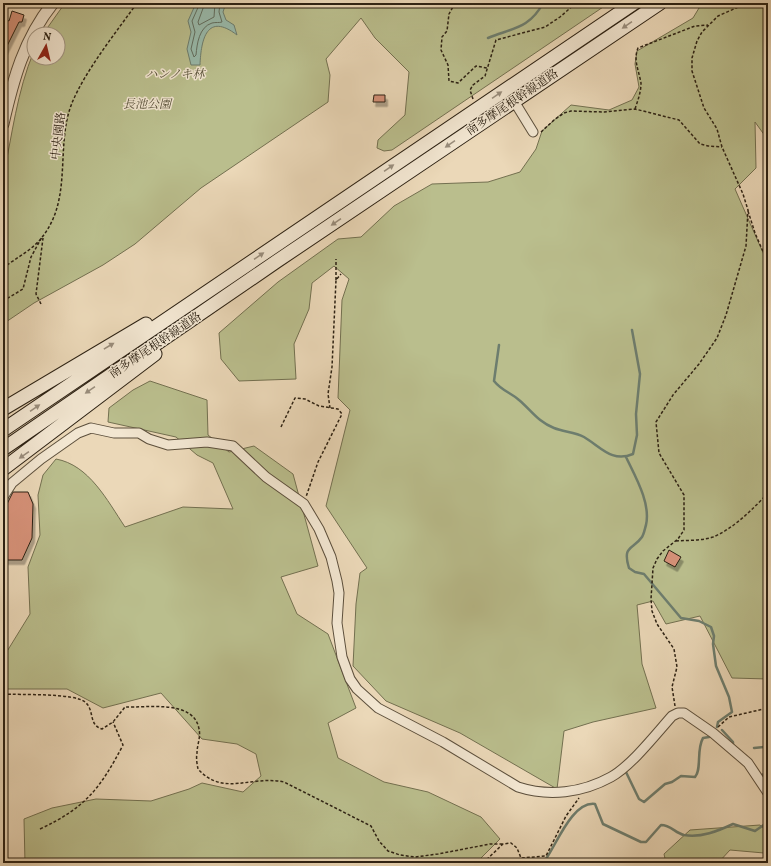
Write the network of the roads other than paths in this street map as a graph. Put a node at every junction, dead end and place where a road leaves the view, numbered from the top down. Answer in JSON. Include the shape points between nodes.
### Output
{"nodes":[{"id":1,"x":53,"y":3,"type":"edge"},
{"id":2,"x":634,"y":3,"type":"edge"},
{"id":3,"x":660,"y":3,"type":"edge"},
{"id":4,"x":514,"y":101,"type":"junction"},
{"id":5,"x":3,"y":124,"type":"edge"},
{"id":6,"x":535,"y":133,"type":"road end"},
{"id":7,"x":277,"y":261,"type":"junction"},
{"id":8,"x":241,"y":267,"type":"junction"},
{"id":9,"x":4,"y":405,"type":"edge"},
{"id":10,"x":3,"y":430,"type":"edge"},
{"id":11,"x":3,"y":449,"type":"edge"},
{"id":12,"x":3,"y":469,"type":"edge"},
{"id":13,"x":3,"y":497,"type":"edge"},
{"id":14,"x":768,"y":793,"type":"edge"}],
"edges":[{"from":1,"to":5,"type":"street","via":[[37,26],[18,65]]},
{"from":8,"to":2,"type":"main road","name":"南多摩尾根幹線道路","one_way":true},
{"from":3,"to":4,"type":"main road","name":"南多摩尾根幹線道路","one_way":true},
{"from":4,"to":6,"type":"street"},
{"from":4,"to":7,"type":"main road","name":"南多摩尾根幹線道路","one_way":true},
{"from":7,"to":11,"type":"main road","name":"南多摩尾根幹線道路","one_way":true},
{"from":7,"to":12,"type":"main road","one_way":true},
{"from":9,"to":8,"type":"main road","one_way":true},
{"from":10,"to":8,"type":"main road","name":"南多摩尾根幹線道路","one_way":true},
{"from":13,"to":14,"type":"street","via":[[12,483],[41,459],[78,433],[91,428],[114,433],[138,433],[168,445],[207,442],[233,446],[266,477],[304,504],[319,529],[333,563],[339,593],[337,623],[342,657],[350,679],[364,697],[378,708],[449,745],[518,787],[530,791],[565,793],[611,777],[672,716],[684,713],[713,733],[748,763]]}]}
